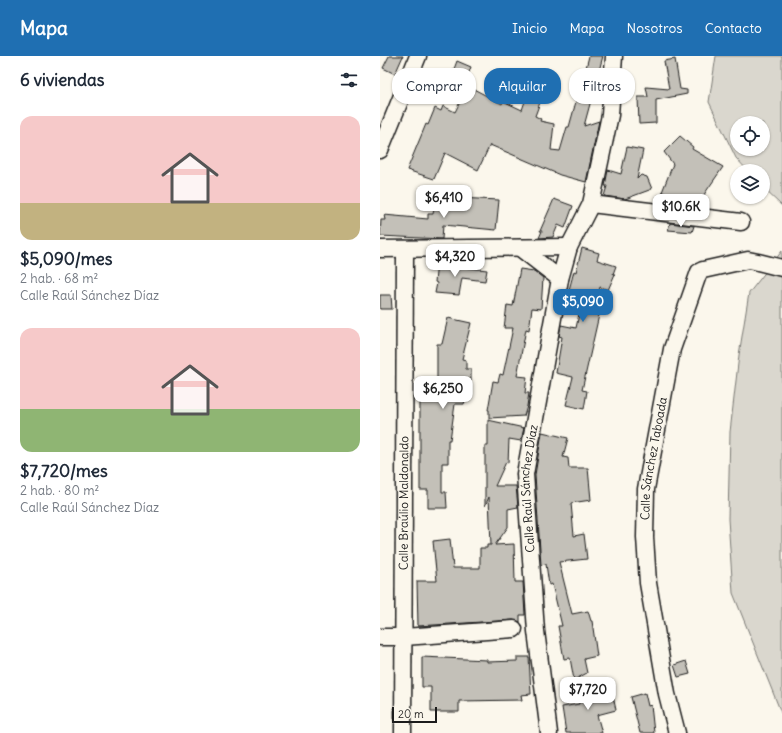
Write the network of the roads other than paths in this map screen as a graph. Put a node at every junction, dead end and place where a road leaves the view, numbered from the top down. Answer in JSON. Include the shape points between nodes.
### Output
{"nodes":[{"id":1,"x":418,"y":56,"type":"edge"},
{"id":2,"x":614,"y":56,"type":"edge"},
{"id":3,"x":380,"y":150,"type":"edge"},
{"id":4,"x":591,"y":204,"type":"junction"},
{"id":5,"x":741,"y":222,"type":"dead end"},
{"id":6,"x":569,"y":247,"type":"junction"},
{"id":7,"x":520,"y":248,"type":"junction"},
{"id":8,"x":380,"y":249,"type":"edge"},
{"id":9,"x":405,"y":249,"type":"junction"},
{"id":10,"x":782,"y":268,"type":"edge"},
{"id":11,"x":560,"y":279,"type":"junction"},
{"id":12,"x":514,"y":629,"type":"dead end"},
{"id":13,"x":380,"y":637,"type":"edge"},
{"id":14,"x":404,"y":637,"type":"junction"},
{"id":15,"x":403,"y":733,"type":"edge"},
{"id":16,"x":549,"y":733,"type":"edge"},
{"id":17,"x":677,"y":733,"type":"edge"}],
"edges":[{"from":1,"to":3,"type":"street"},
{"from":2,"to":4,"type":"street","name":"Calle Raúl Sánchez Díaz","via":[[610,115]]},
{"from":4,"to":5,"type":"street"},
{"from":4,"to":6,"type":"street","name":"Calle Raúl Sánchez Díaz"},
{"from":6,"to":7,"type":"street"},
{"from":6,"to":11,"type":"street","name":"Calle Raúl Sánchez Díaz"},
{"from":7,"to":9,"type":"street"},
{"from":7,"to":11,"type":"street"},
{"from":8,"to":9,"type":"street"},
{"from":9,"to":14,"type":"street","name":"Calle Braúlio Maldonaldo"},
{"from":10,"to":17,"type":"street","name":"Calle Sánchez Taboada","via":[[748,260],[699,272],[672,349],[646,489],[645,537],[648,583],[667,694]]},
{"from":11,"to":16,"type":"street","name":"Calle Raúl Sánchez Díaz","via":[[525,474],[536,631]]},
{"from":12,"to":14,"type":"street"},
{"from":13,"to":14,"type":"street"},
{"from":14,"to":15,"type":"street","name":"Calle Braúlio Maldonaldo"}]}
